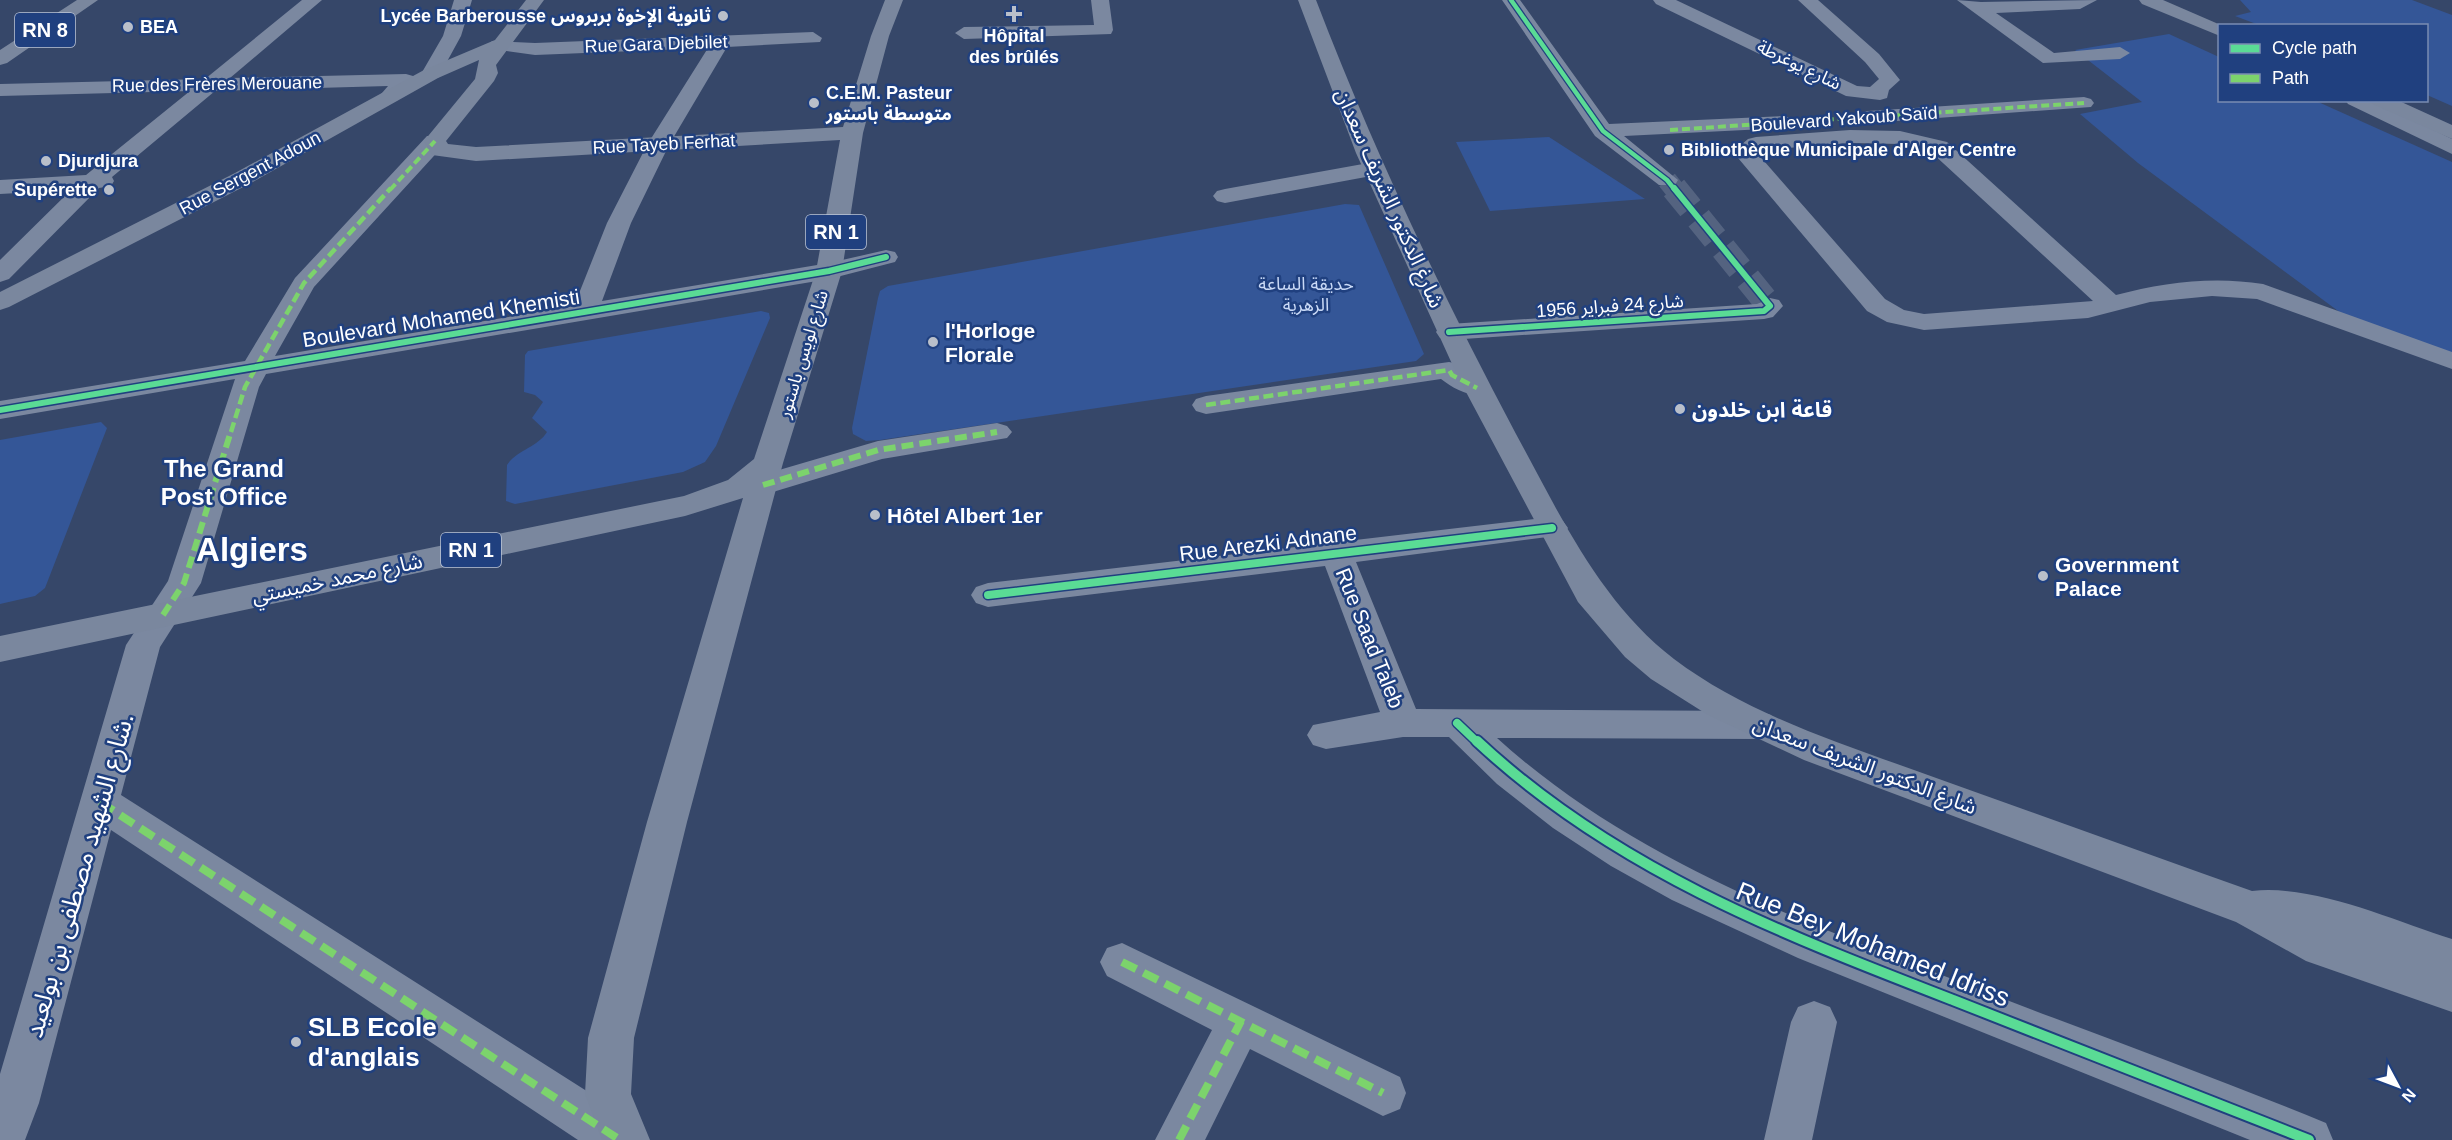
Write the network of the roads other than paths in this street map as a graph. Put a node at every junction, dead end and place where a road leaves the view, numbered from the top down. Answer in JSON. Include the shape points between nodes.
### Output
{"nodes":[{"id":1,"x":89,"y":0,"type":"edge"},
{"id":2,"x":313,"y":0,"type":"edge"},
{"id":3,"x":463,"y":0,"type":"edge"},
{"id":4,"x":535,"y":0,"type":"edge"},
{"id":5,"x":894,"y":0,"type":"edge"},
{"id":6,"x":1100,"y":0,"type":"edge"},
{"id":7,"x":1308,"y":0,"type":"edge"},
{"id":8,"x":1511,"y":0,"type":"edge"},
{"id":9,"x":1662,"y":0,"type":"edge"},
{"id":10,"x":1807,"y":0,"type":"edge"},
{"id":11,"x":2088,"y":0,"type":"edge"},
{"id":12,"x":2148,"y":0,"type":"edge"},
{"id":13,"x":2173,"y":0,"type":"edge"},
{"id":14,"x":1972,"y":4,"type":"edge"},
{"id":15,"x":2227,"y":24,"type":"edge"},
{"id":16,"x":2218,"y":30,"type":"edge"},
{"id":17,"x":964,"y":33,"type":"dead end"},
{"id":18,"x":813,"y":38,"type":"dead end"},
{"id":19,"x":721,"y":42,"type":"junction"},
{"id":20,"x":499,"y":45,"type":"junction"},
{"id":21,"x":2120,"y":53,"type":"dead end"},
{"id":22,"x":0,"y":59,"type":"edge"},
{"id":23,"x":431,"y":74,"type":"junction"},
{"id":24,"x":210,"y":84,"type":"junction"},
{"id":25,"x":0,"y":90,"type":"edge"},
{"id":26,"x":386,"y":100,"type":"junction"},
{"id":27,"x":2359,"y":102,"type":"edge"},
{"id":28,"x":2383,"y":102,"type":"edge"},
{"id":29,"x":2410,"y":102,"type":"edge"},
{"id":30,"x":2084,"y":103,"type":"dead end"},
{"id":31,"x":2452,"y":121,"type":"edge"},
{"id":32,"x":1603,"y":131,"type":"junction"},
{"id":33,"x":852,"y":133,"type":"junction"},
{"id":34,"x":2452,"y":133,"type":"edge"},
{"id":35,"x":435,"y":141,"type":"junction"},
{"id":36,"x":658,"y":145,"type":"junction"},
{"id":37,"x":2452,"y":147,"type":"edge"},
{"id":38,"x":1374,"y":169,"type":"junction"},
{"id":39,"x":126,"y":180,"type":"dead end"},
{"id":40,"x":1667,"y":180,"type":"tunnel mouth"},
{"id":41,"x":92,"y":182,"type":"junction"},
{"id":42,"x":0,"y":187,"type":"edge"},
{"id":43,"x":1225,"y":196,"type":"dead end"},
{"id":44,"x":886,"y":257,"type":"dead end"},
{"id":45,"x":829,"y":271,"type":"junction"},
{"id":46,"x":0,"y":273,"type":"edge"},
{"id":47,"x":0,"y":302,"type":"edge"},
{"id":48,"x":2111,"y":304,"type":"junction"},
{"id":49,"x":1770,"y":306,"type":"dead end"},
{"id":50,"x":585,"y":312,"type":"junction"},
{"id":51,"x":1449,"y":332,"type":"junction"},
{"id":52,"x":2452,"y":361,"type":"edge"},
{"id":53,"x":257,"y":366,"type":"junction"},
{"id":54,"x":1477,"y":388,"type":"junction"},
{"id":55,"x":1206,"y":405,"type":"dead end"},
{"id":56,"x":0,"y":410,"type":"edge"},
{"id":57,"x":997,"y":432,"type":"dead end"},
{"id":58,"x":766,"y":474,"type":"junction"},
{"id":59,"x":1552,"y":528,"type":"junction"},
{"id":60,"x":1336,"y":553,"type":"junction"},
{"id":61,"x":988,"y":595,"type":"dead end"},
{"id":62,"x":163,"y":615,"type":"junction"},
{"id":63,"x":0,"y":649,"type":"edge"},
{"id":64,"x":1403,"y":723,"type":"junction"},
{"id":65,"x":1457,"y":723,"type":"junction"},
{"id":66,"x":1758,"y":725,"type":"junction"},
{"id":67,"x":1326,"y":735,"type":"dead end"},
{"id":68,"x":100,"y":802,"type":"junction"},
{"id":69,"x":2251,"y":909,"type":"junction"},
{"id":70,"x":2452,"y":958,"type":"edge"},
{"id":71,"x":1122,"y":962,"type":"dead end"},
{"id":72,"x":2452,"y":992,"type":"edge"},
{"id":73,"x":1241,"y":1022,"type":"junction"},
{"id":74,"x":1814,"y":1022,"type":"dead end"},
{"id":75,"x":1383,"y":1093,"type":"dead end"},
{"id":76,"x":1,"y":1140,"type":"edge"},
{"id":77,"x":620,"y":1140,"type":"edge"},
{"id":78,"x":626,"y":1140,"type":"edge"},
{"id":79,"x":1179,"y":1140,"type":"edge"},
{"id":80,"x":1788,"y":1140,"type":"edge"},
{"id":81,"x":2309,"y":1140,"type":"edge"}],
"edges":[{"from":1,"to":22,"type":"main road","number":"RN 8"},
{"from":2,"to":24,"type":"street"},
{"from":3,"to":23,"type":"street","via":[[452,36]]},
{"from":4,"to":20,"type":"main road"},
{"from":5,"to":33,"type":"main road","name":"شارع لويس باستور","number":"RN 1"},
{"from":6,"to":17,"type":"street","via":[[1104,30]]},
{"from":7,"to":38,"type":"main road","name":"شارغ الدكتور الشريف سعدان"},
{"from":8,"to":32,"type":"street"},
{"from":9,"to":10,"type":"street","name":"شارع يوغرطة","via":[[1853,92],[1880,94],[1879,88],[1890,80],[1872,58]]},
{"from":11,"to":14,"type":"street","via":[[2080,4]]},
{"from":12,"to":16,"type":"main road"},
{"from":13,"to":15,"type":"main road"},
{"from":14,"to":21,"type":"street","via":[[2050,58]]},
{"from":18,"to":19,"type":"street","name":"Rue Gara Djebilet"},
{"from":19,"to":20,"type":"street","name":"Rue Gara Djebilet","via":[[535,49]]},
{"from":19,"to":36,"type":"street"},
{"from":20,"to":23,"type":"main road","name":"Rue Sergent Adoun"},
{"from":20,"to":35,"type":"main road","via":[[486,65],[484,81]]},
{"from":23,"to":26,"type":"main road","name":"Rue Sergent Adoun"},
{"from":24,"to":25,"type":"street","name":"Rue des Frères Merouane"},
{"from":24,"to":26,"type":"street","name":"Rue des Frères Merouane","via":[[406,80]]},
{"from":24,"to":41,"type":"street"},
{"from":26,"to":47,"type":"main road","name":"Rue Sergent Adoun"},
{"from":27,"to":37,"type":"street"},
{"from":28,"to":34,"type":"main road"},
{"from":29,"to":31,"type":"main road"},
{"from":30,"to":32,"type":"street","name":"Boulevard Yakoub Saïd"},
{"from":32,"to":40,"type":"street"},
{"from":33,"to":36,"type":"main road","name":"Rue Tayeb Ferhat"},
{"from":33,"to":45,"type":"main road","name":"شارع لويس باستور","number":"RN 1"},
{"from":35,"to":36,"type":"main road","name":"Rue Tayeb Ferhat","via":[[440,150],[476,154]]},
{"from":35,"to":53,"type":"street","name":"شارع الشهيد مصطفى بن بولعيد.","via":[[304,283]]},
{"from":36,"to":50,"type":"street","via":[[619,222]]},
{"from":38,"to":43,"type":"street"},
{"from":38,"to":51,"type":"main road","name":"شارغ الدكتور الشريف سعدان"},
{"from":39,"to":41,"type":"street"},
{"from":41,"to":42,"type":"street"},
{"from":41,"to":46,"type":"street"},
{"from":44,"to":45,"type":"street","name":"Boulevard Mohamed Khemisti"},
{"from":45,"to":50,"type":"street","name":"Boulevard Mohamed Khemisti"},
{"from":45,"to":58,"type":"main road","name":"شارع لويس باستور","number":"RN 1"},
{"from":48,"to":48,"type":"street","via":[[2088,310],[1924,322],[1896,316],[1876,305],[1746,156],[1745,148],[1756,144],[1895,136],[1930,142]]},
{"from":48,"to":52,"type":"street","via":[[2149,294],[2240,288],[2263,292]]},
{"from":49,"to":51,"type":"street","name":"شارع 24 فبراير 1956","via":[[1764,311]]},
{"from":50,"to":53,"type":"street","name":"Boulevard Mohamed Khemisti"},
{"from":51,"to":54,"type":"main road","name":"شارغ الدكتور الشريف سعدان"},
{"from":53,"to":56,"type":"street","name":"Boulevard Mohamed Khemisti"},
{"from":53,"to":62,"type":"street","name":"شارع الشهيد مصطفى بن بولعيد.","via":[[245,387],[184,583]]},
{"from":54,"to":55,"type":"street","via":[[1449,370]]},
{"from":54,"to":59,"type":"main road","name":"شارغ الدكتور الشريف سعدان"},
{"from":57,"to":58,"type":"street","via":[[878,450]]},
{"from":58,"to":62,"type":"main road","name":"شارع محمد خميستي","number":"RN 1","via":[[724,495],[685,506]]},
{"from":58,"to":78,"type":"main road","name":"شارع لويس باستور","via":[[610,1038],[608,1094]]},
{"from":59,"to":60,"type":"street","name":"Rue Arezki Adnane"},
{"from":59,"to":66,"type":"main road","name":"شارغ الدكتور الشريف سعدان","via":[[1611,624],[1647,659]]},
{"from":60,"to":61,"type":"street","name":"Rue Arezki Adnane"},
{"from":60,"to":64,"type":"street","name":"Rue Saad Taleb"},
{"from":62,"to":63,"type":"main road","name":"شارع محمد خميستي","number":"RN 1"},
{"from":62,"to":68,"type":"street","name":"شارع الشهيد مصطفى بن بولعيد.","via":[[143,645]]},
{"from":64,"to":65,"type":"street"},
{"from":64,"to":67,"type":"street"},
{"from":65,"to":66,"type":"street"},
{"from":65,"to":81,"type":"street","name":"Rue Bey Mohamed Idriss","via":[[1519,783],[1557,811],[1677,885],[1827,951]]},
{"from":66,"to":69,"type":"main road","name":"شارغ الدكتور الشريف سعدان","via":[[1894,779]]},
{"from":68,"to":76,"type":"street","name":"شارع الشهيد مصطفى بن بولعيد.","via":[[15,1103]]},
{"from":68,"to":77,"type":"street"},
{"from":69,"to":70,"type":"main road","via":[[2310,912]]},
{"from":69,"to":72,"type":"main road","via":[[2320,947]]},
{"from":71,"to":73,"type":"street"},
{"from":73,"to":75,"type":"street"},
{"from":73,"to":79,"type":"street"},
{"from":74,"to":80,"type":"street"}]}
